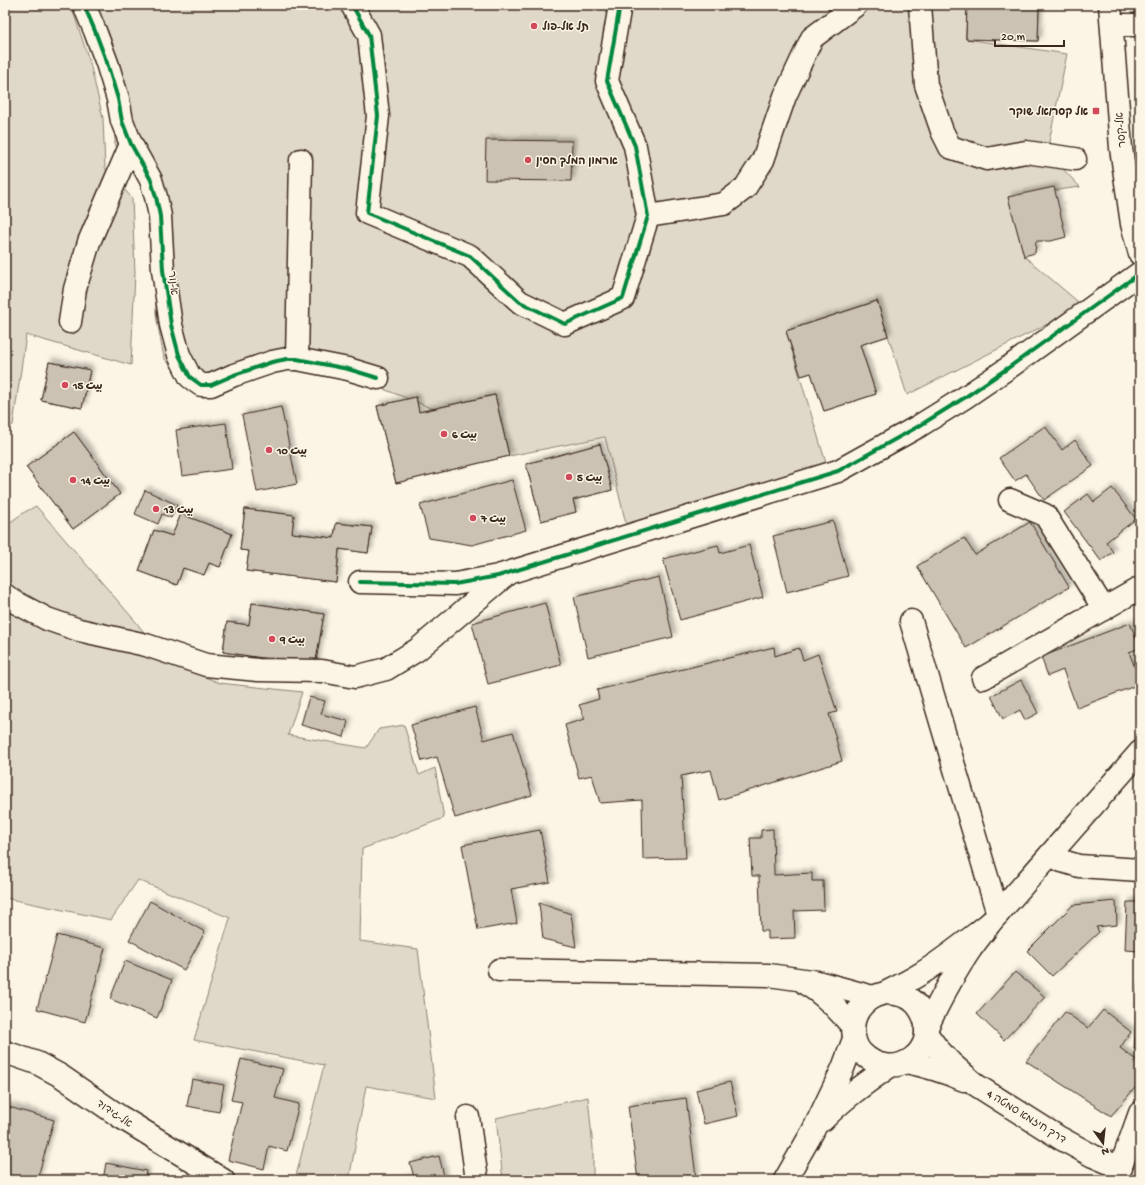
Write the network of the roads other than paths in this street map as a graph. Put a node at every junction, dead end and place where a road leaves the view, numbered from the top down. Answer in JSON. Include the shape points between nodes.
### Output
{"nodes":[{"id":1,"x":84,"y":5,"type":"edge"},
{"id":2,"x":352,"y":5,"type":"edge"},
{"id":3,"x":620,"y":5,"type":"edge"},
{"id":4,"x":856,"y":5,"type":"edge"},
{"id":5,"x":920,"y":5,"type":"edge"},
{"id":6,"x":1111,"y":15,"type":"edge"},
{"id":7,"x":1140,"y":25,"type":"edge"},
{"id":8,"x":131,"y":144,"type":"junction"},
{"id":9,"x":1075,"y":159,"type":"dead end"},
{"id":10,"x":301,"y":160,"type":"dead end"},
{"id":11,"x":648,"y":216,"type":"junction"},
{"id":12,"x":1140,"y":254,"type":"edge"},
{"id":13,"x":1140,"y":273,"type":"edge"},
{"id":14,"x":70,"y":322,"type":"dead end"},
{"id":15,"x":297,"y":359,"type":"junction"},
{"id":16,"x":378,"y":378,"type":"dead end"},
{"id":17,"x":1010,"y":500,"type":"dead end"},
{"id":18,"x":511,"y":572,"type":"junction"},
{"id":19,"x":360,"y":582,"type":"dead end"},
{"id":20,"x":1140,"y":588,"type":"edge"},
{"id":21,"x":5,"y":595,"type":"edge"},
{"id":22,"x":1104,"y":609,"type":"junction"},
{"id":23,"x":911,"y":621,"type":"dead end"},
{"id":24,"x":983,"y":678,"type":"dead end"},
{"id":25,"x":1140,"y":752,"type":"edge"},
{"id":26,"x":1050,"y":855,"type":"junction"},
{"id":27,"x":1140,"y":870,"type":"edge"},
{"id":28,"x":994,"y":918,"type":"junction"},
{"id":29,"x":499,"y":970,"type":"dead end"},
{"id":30,"x":793,"y":978,"type":"junction"},
{"id":31,"x":879,"y":995,"type":"junction"},
{"id":32,"x":926,"y":1031,"type":"junction"},
{"id":33,"x":854,"y":1033,"type":"junction"},
{"id":34,"x":5,"y":1052,"type":"edge"},
{"id":35,"x":898,"y":1064,"type":"junction"},
{"id":36,"x":976,"y":1085,"type":"junction"},
{"id":37,"x":1140,"y":1113,"type":"edge"},
{"id":38,"x":468,"y":1117,"type":"dead end"},
{"id":39,"x":813,"y":1132,"type":"junction"},
{"id":40,"x":1119,"y":1174,"type":"edge"},
{"id":41,"x":223,"y":1180,"type":"edge"},
{"id":42,"x":477,"y":1180,"type":"edge"},
{"id":43,"x":785,"y":1180,"type":"edge"}],
"edges":[{"from":1,"to":8,"type":"street","name":"א-נור","via":[[108,63],[122,121]]},
{"from":2,"to":11,"type":"street","via":[[369,35],[378,116],[367,213],[470,256],[520,302],[565,324],[623,298]]},
{"from":3,"to":11,"type":"street","via":[[607,81],[635,146]]},
{"from":4,"to":11,"type":"street","via":[[812,38],[785,96],[762,160],[745,188],[724,204]]},
{"from":5,"to":9,"type":"street","via":[[926,85],[950,147],[987,159],[1026,152]]},
{"from":6,"to":7,"type":"street"},
{"from":6,"to":12,"type":"street","name":"אל-קסר","via":[[1121,148],[1132,224]]},
{"from":8,"to":14,"type":"street","via":[[89,242],[75,290]]},
{"from":8,"to":15,"type":"street","name":"א-נור","via":[[151,180],[156,197],[170,325],[179,355],[190,377],[201,385],[211,385],[272,362]]},
{"from":10,"to":15,"type":"street"},
{"from":13,"to":18,"type":"street","via":[[964,398],[838,471]]},
{"from":15,"to":16,"type":"street","name":"א-נור"},
{"from":17,"to":22,"type":"street","via":[[1045,516]]},
{"from":18,"to":19,"type":"street","via":[[455,584]]},
{"from":18,"to":21,"type":"street","via":[[417,650],[386,669],[355,677],[322,671],[258,670],[206,665],[146,645],[66,626],[47,619]]},
{"from":20,"to":22,"type":"street"},
{"from":22,"to":24,"type":"street"},
{"from":23,"to":28,"type":"street"},
{"from":25,"to":26,"type":"street"},
{"from":26,"to":27,"type":"street","via":[[1062,862],[1079,866]]},
{"from":26,"to":28,"type":"street"},
{"from":28,"to":31,"type":"street","via":[[921,973]]},
{"from":28,"to":32,"type":"street","via":[[956,972]]},
{"from":29,"to":30,"type":"street","via":[[769,975]]},
{"from":30,"to":31,"type":"street"},
{"from":30,"to":33,"type":"street","via":[[821,993],[837,1008]]},
{"from":31,"to":32,"type":"street","via":[[897,994],[908,998],[918,1006],[924,1017]]},
{"from":31,"to":33,"type":"street","via":[[863,1005],[856,1015]]},
{"from":32,"to":35,"type":"street","via":[[920,1051],[914,1057]]},
{"from":32,"to":36,"type":"street","name":"דרך חיזמא סמטה 4","via":[[937,1048]]},
{"from":33,"to":35,"type":"street","via":[[859,1050],[867,1059],[878,1064]]},
{"from":33,"to":39,"type":"street","via":[[843,1068]]},
{"from":34,"to":41,"type":"street","name":"אל-ג'דוד","via":[[61,1076],[119,1116]]},
{"from":35,"to":36,"type":"street","name":"דרך חיזמא סמטה 4","via":[[922,1065]]},
{"from":35,"to":39,"type":"street","via":[[860,1087],[832,1111]]},
{"from":36,"to":40,"type":"street","name":"דרך חיזמא סמטה 4"},
{"from":37,"to":40,"type":"street","name":"דרך חיזמא סמטה 4"},
{"from":38,"to":42,"type":"street"},
{"from":39,"to":43,"type":"street"}]}
